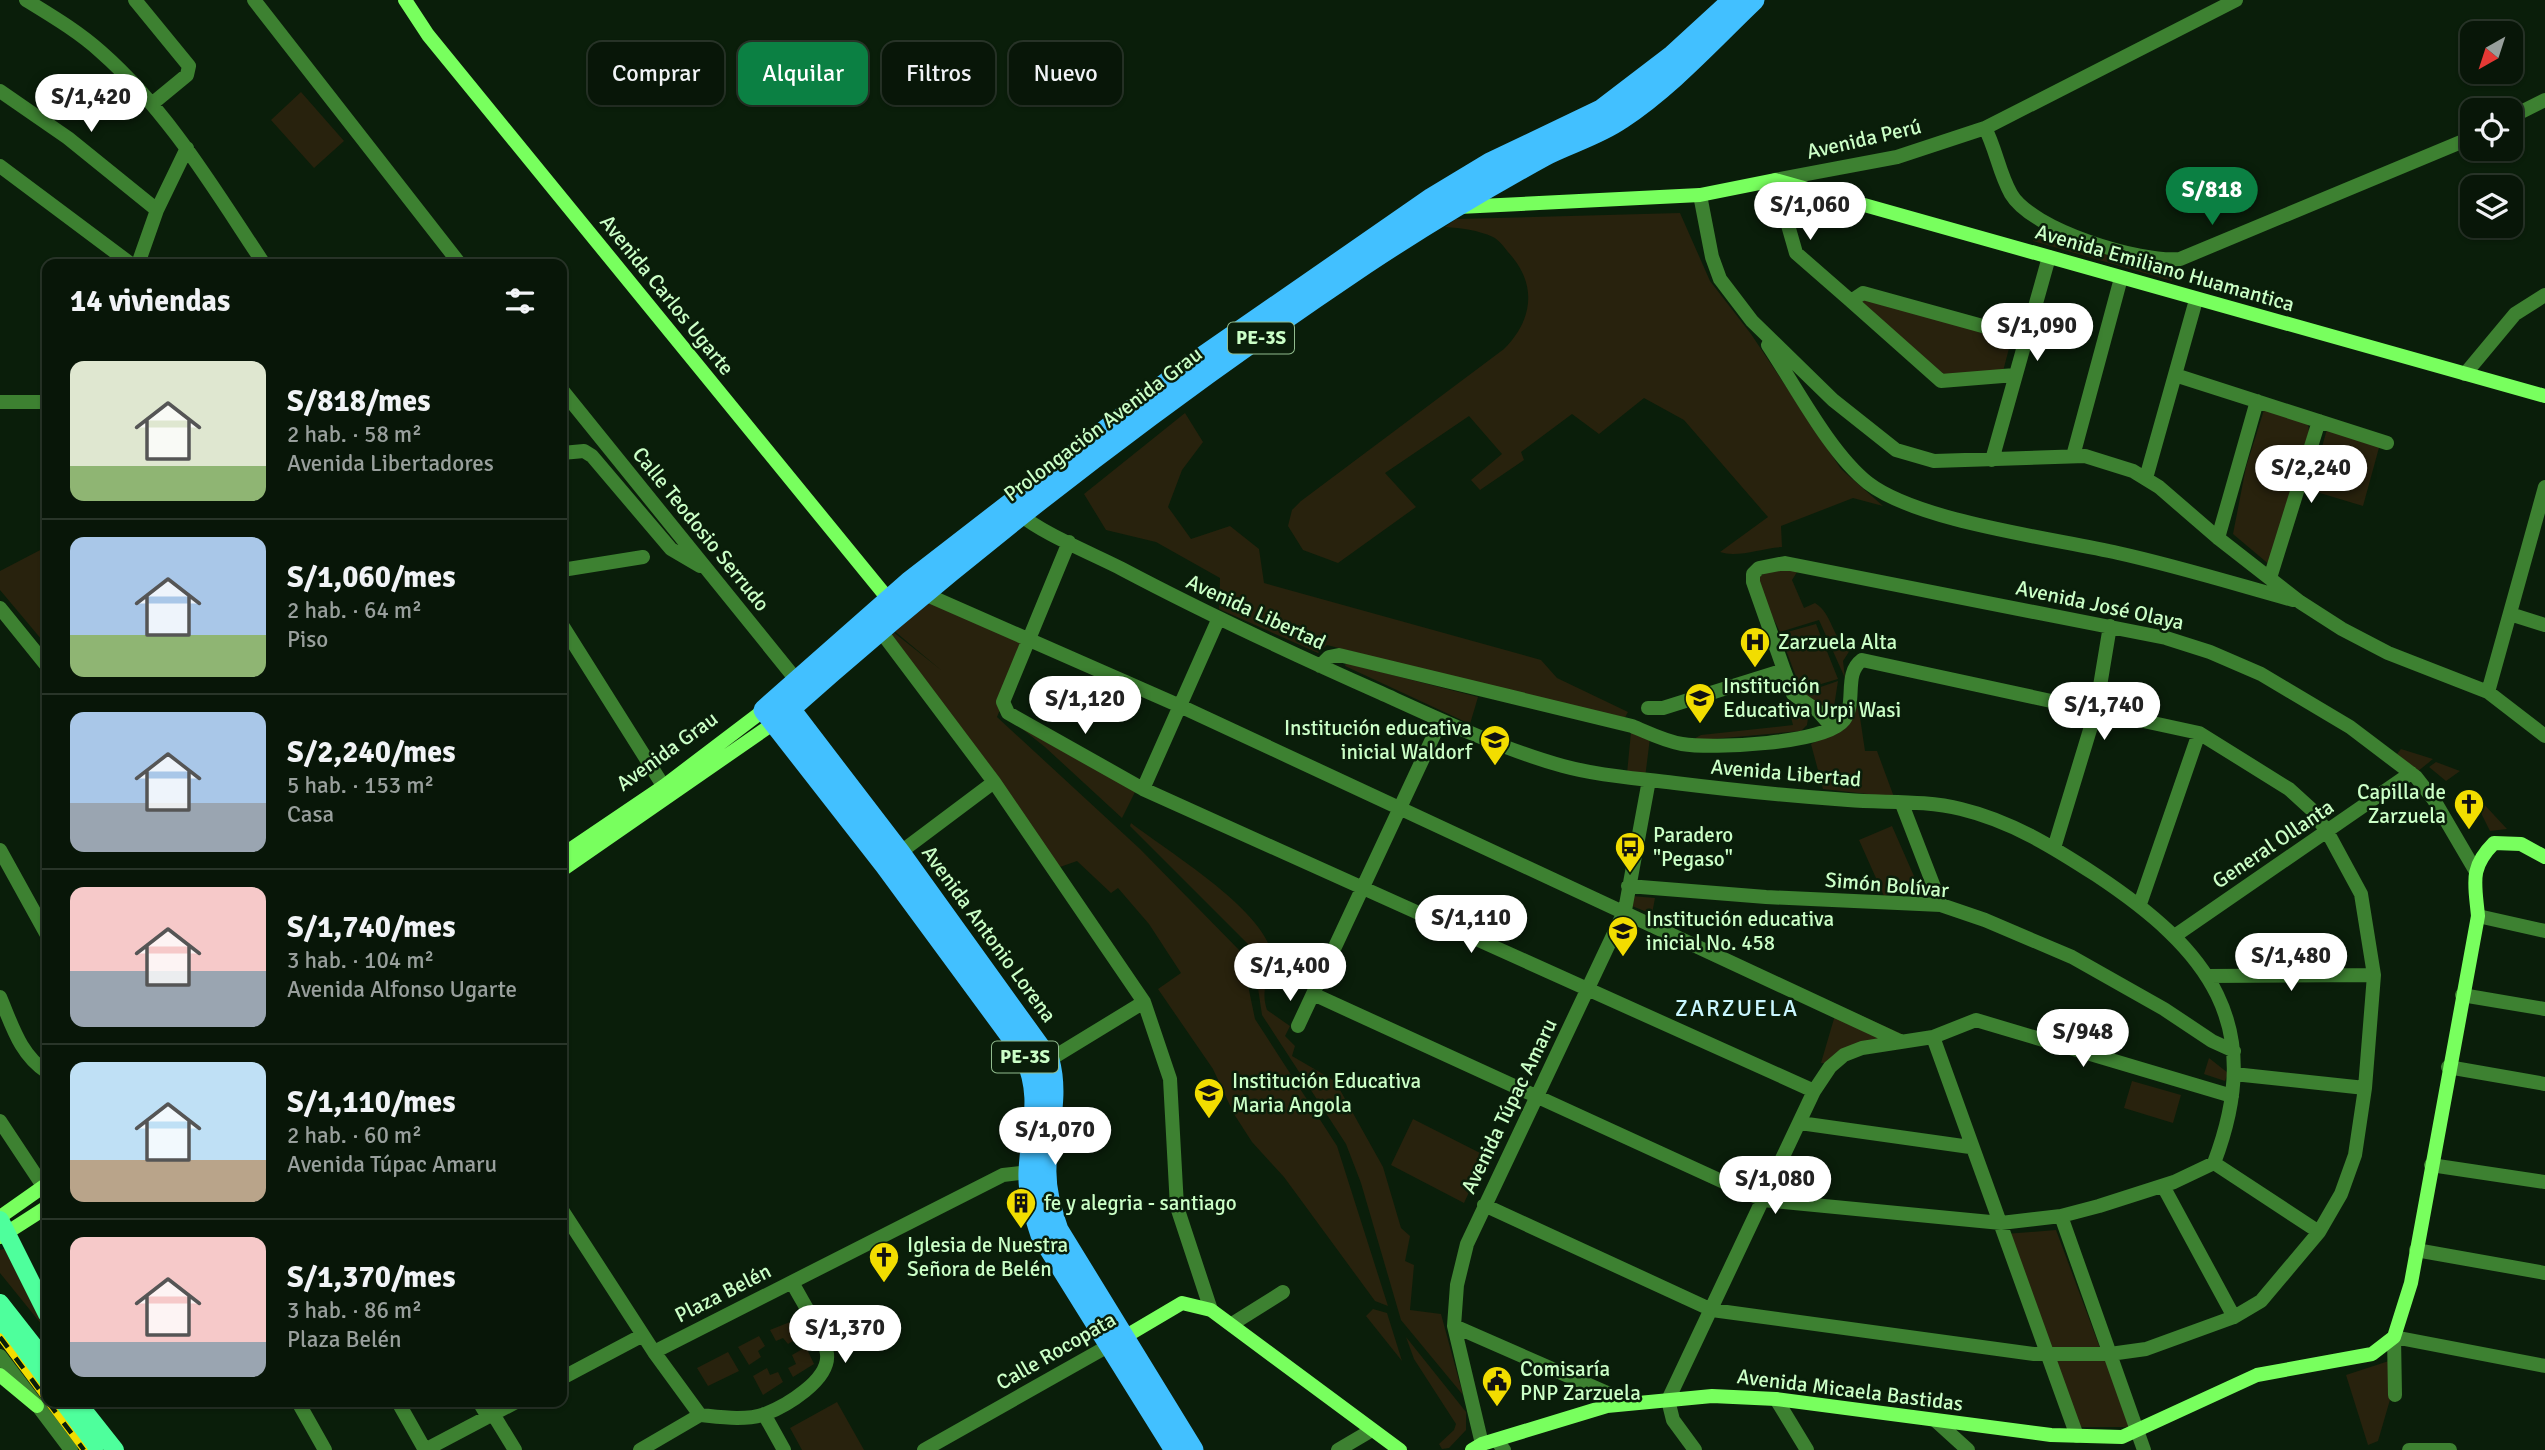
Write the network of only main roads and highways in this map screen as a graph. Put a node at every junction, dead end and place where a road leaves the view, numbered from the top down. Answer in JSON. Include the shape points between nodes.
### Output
{"nodes":[{"id":1,"x":1733,"y":0,"type":"edge"},
{"id":2,"x":1754,"y":0,"type":"edge"},
{"id":3,"x":1678,"y":61,"type":"junction"},
{"id":4,"x":777,"y":709,"type":"joint"},
{"id":5,"x":892,"y":859,"type":"junction"},
{"id":6,"x":2,"y":1227,"type":"edge"},
{"id":7,"x":0,"y":1303,"type":"edge"},
{"id":8,"x":42,"y":1304,"type":"edge"},
{"id":9,"x":0,"y":1322,"type":"edge"},
{"id":10,"x":1117,"y":1342,"type":"junction"},
{"id":11,"x":42,"y":1357,"type":"edge"},
{"id":12,"x":42,"y":1379,"type":"edge"},
{"id":13,"x":63,"y":1407,"type":"edge"},
{"id":14,"x":81,"y":1407,"type":"edge"},
{"id":15,"x":93,"y":1407,"type":"edge"},
{"id":16,"x":114,"y":1449,"type":"edge"},
{"id":17,"x":94,"y":1450,"type":"edge"},
{"id":18,"x":1175,"y":1450,"type":"edge"},
{"id":19,"x":1193,"y":1450,"type":"edge"}],
"edges":[{"from":1,"to":3,"type":"highway","name":"Prolongación Avenida Grau","number":"PE-3S"},
{"from":2,"to":3,"type":"highway","name":"Prolongación Avenida Grau","number":"PE-3S"},
{"from":3,"to":4,"type":"highway","name":"Prolongación Avenida Grau","number":"PE-3S","via":[[1601,110],[1490,163],[1441,203],[1178,374],[916,588]]},
{"from":4,"to":5,"type":"highway","name":"Avenida Antonio Lorena","number":"PE-3S"},
{"from":5,"to":10,"type":"highway","name":"Avenida Antonio Lorena","number":"PE-3S","via":[[1024,1054],[1034,1076],[1036,1098],[1029,1172],[1033,1213],[1041,1235]]},
{"from":5,"to":10,"type":"highway","name":"Avenida Antonio Lorena","number":"PE-3S","via":[[1049,1059],[1054,1079],[1047,1190],[1052,1212]]},
{"from":6,"to":8,"type":"main road"},
{"from":7,"to":11,"type":"main road"},
{"from":9,"to":12,"type":"main road"},
{"from":10,"to":18,"type":"highway","name":"Avenida Antonio Lorena","number":"PE-3S"},
{"from":10,"to":19,"type":"highway","name":"Avenida Antonio Lorena","number":"PE-3S"},
{"from":13,"to":17,"type":"main road"},
{"from":14,"to":16,"type":"main road"},
{"from":15,"to":16,"type":"main road"}]}
